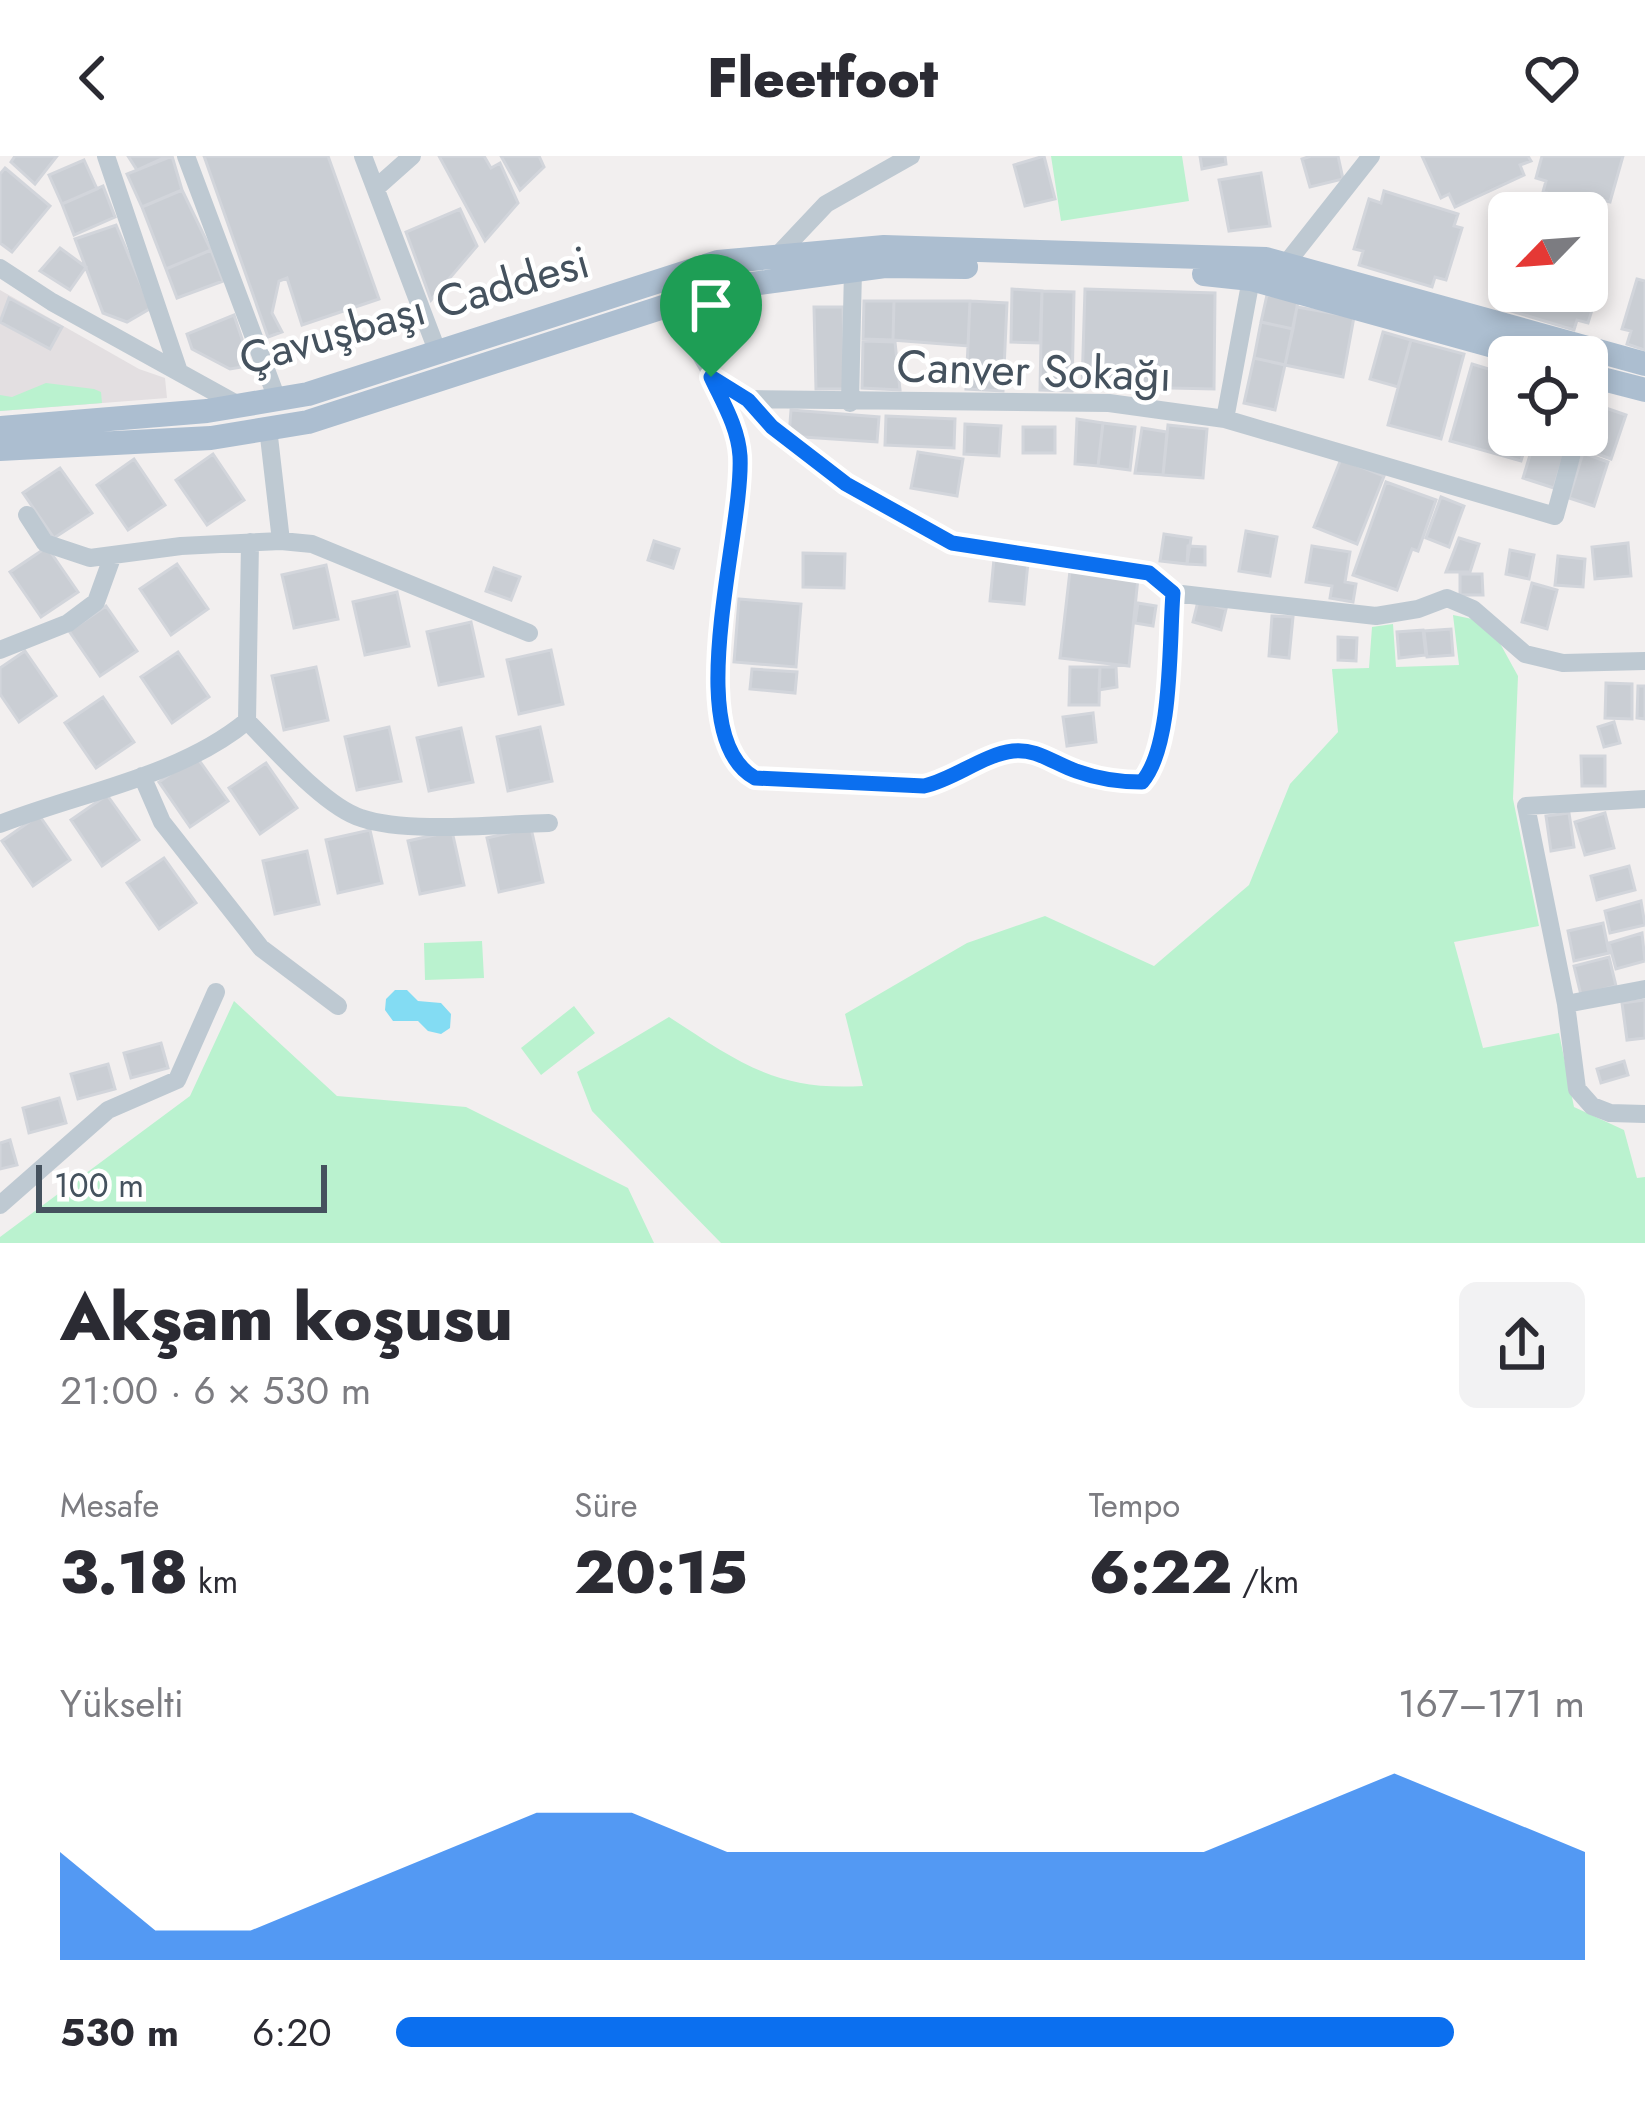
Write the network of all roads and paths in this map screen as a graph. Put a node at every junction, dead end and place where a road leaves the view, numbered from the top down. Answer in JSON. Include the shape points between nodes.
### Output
{"nodes":[{"id":1,"x":106,"y":156,"type":"edge"},
{"id":2,"x":187,"y":156,"type":"edge"},
{"id":3,"x":363,"y":156,"type":"edge"},
{"id":4,"x":412,"y":156,"type":"edge"},
{"id":5,"x":911,"y":156,"type":"edge"},
{"id":6,"x":1371,"y":156,"type":"edge"},
{"id":7,"x":376,"y":188,"type":"junction"},
{"id":8,"x":1285,"y":265,"type":"junction"},
{"id":9,"x":0,"y":268,"type":"edge"},
{"id":10,"x":776,"y":268,"type":"junction"},
{"id":11,"x":853,"y":270,"type":"junction"},
{"id":12,"x":1251,"y":279,"type":"junction"},
{"id":13,"x":670,"y":306,"type":"junction"},
{"id":14,"x":1488,"y":345,"type":"edge"},
{"id":15,"x":438,"y":353,"type":"junction"},
{"id":16,"x":1645,"y":364,"type":"edge"},
{"id":17,"x":178,"y":369,"type":"junction"},
{"id":18,"x":711,"y":377,"type":"junction"},
{"id":19,"x":1608,"y":386,"type":"edge"},
{"id":20,"x":1645,"y":390,"type":"edge"},
{"id":21,"x":277,"y":399,"type":"junction"},
{"id":22,"x":748,"y":400,"type":"junction"},
{"id":23,"x":850,"y":403,"type":"junction"},
{"id":24,"x":240,"y":405,"type":"junction"},
{"id":25,"x":1225,"y":419,"type":"junction"},
{"id":26,"x":0,"y":428,"type":"edge"},
{"id":27,"x":260,"y":430,"type":"junction"},
{"id":28,"x":0,"y":449,"type":"edge"},
{"id":29,"x":1571,"y":456,"type":"edge"},
{"id":30,"x":27,"y":515,"type":"dead end"},
{"id":31,"x":281,"y":541,"type":"junction"},
{"id":32,"x":250,"y":542,"type":"junction"},
{"id":33,"x":113,"y":555,"type":"junction"},
{"id":34,"x":1173,"y":593,"type":"junction"},
{"id":35,"x":529,"y":633,"type":"dead end"},
{"id":36,"x":0,"y":650,"type":"edge"},
{"id":37,"x":1645,"y":661,"type":"edge"},
{"id":38,"x":247,"y":721,"type":"junction"},
{"id":39,"x":142,"y":776,"type":"junction"},
{"id":40,"x":1644,"y":804,"type":"edge"},
{"id":41,"x":549,"y":823,"type":"dead end"},
{"id":42,"x":0,"y":824,"type":"edge"},
{"id":43,"x":1645,"y":989,"type":"edge"},
{"id":44,"x":216,"y":992,"type":"dead end"},
{"id":45,"x":1566,"y":1004,"type":"junction"},
{"id":46,"x":338,"y":1006,"type":"dead end"},
{"id":47,"x":1645,"y":1114,"type":"edge"},
{"id":48,"x":0,"y":1205,"type":"edge"}],
"edges":[{"from":1,"to":17,"type":"street"},
{"from":2,"to":21,"type":"street"},
{"from":3,"to":7,"type":"street"},
{"from":4,"to":7,"type":"street"},
{"from":5,"to":10,"type":"street","via":[[826,204]]},
{"from":6,"to":8,"type":"street"},
{"from":7,"to":15,"type":"street"},
{"from":8,"to":10,"type":"main road","name":"Çavuşbaşı Caddesi","via":[[884,248]]},
{"from":8,"to":12,"type":"street","name":"Çavuşbaşı Caddesi"},
{"from":8,"to":16,"type":"main road","name":"Çavuşbaşı Caddesi"},
{"from":9,"to":17,"type":"street"},
{"from":10,"to":11,"type":"main road","name":"Çavuşbaşı Caddesi"},
{"from":10,"to":13,"type":"main road","name":"Çavuşbaşı Caddesi"},
{"from":10,"to":15,"type":"main road","name":"Çavuşbaşı Caddesi","via":[[718,262]]},
{"from":11,"to":12,"type":"main road","name":"Çavuşbaşı Caddesi"},
{"from":11,"to":23,"type":"street"},
{"from":12,"to":14,"type":"main road","name":"Çavuşbaşı Caddesi"},
{"from":12,"to":25,"type":"street"},
{"from":13,"to":18,"type":"street"},
{"from":13,"to":27,"type":"main road","name":"Çavuşbaşı Caddesi","via":[[326,417]]},
{"from":15,"to":21,"type":"main road","name":"Çavuşbaşı Caddesi"},
{"from":17,"to":24,"type":"street"},
{"from":18,"to":22,"type":"street"},
{"from":18,"to":34,"type":"street","via":[[740,456],[719,722],[728,751],[755,778],[924,786],[1023,751],[1073,771],[1142,782],[1161,732]]},
{"from":19,"to":20,"type":"main road"},
{"from":21,"to":24,"type":"main road","name":"Çavuşbaşı Caddesi"},
{"from":22,"to":23,"type":"street","name":"Canver Sokağı"},
{"from":22,"to":34,"type":"street","via":[[846,484],[952,543],[1149,573]]},
{"from":23,"to":25,"type":"street","name":"Canver Sokağı","via":[[1109,403]]},
{"from":24,"to":26,"type":"main road","name":"Çavuşbaşı Caddesi"},
{"from":24,"to":27,"type":"street"},
{"from":25,"to":29,"type":"street","name":"Canver Sokağı","via":[[1555,516]]},
{"from":27,"to":28,"type":"main road","name":"Çavuşbaşı Caddesi"},
{"from":27,"to":31,"type":"street","name":"Çavuşbaşı Caddesi"},
{"from":30,"to":33,"type":"street","via":[[45,543],[90,558]]},
{"from":31,"to":32,"type":"street"},
{"from":31,"to":35,"type":"street","via":[[312,544]]},
{"from":32,"to":33,"type":"street"},
{"from":32,"to":38,"type":"street"},
{"from":33,"to":36,"type":"street","via":[[96,602],[68,623]]},
{"from":34,"to":37,"type":"street","via":[[1376,616],[1447,598],[1474,609],[1525,654],[1563,663]]},
{"from":38,"to":39,"type":"street","via":[[220,743]]},
{"from":38,"to":41,"type":"street","via":[[359,818],[434,827]]},
{"from":39,"to":42,"type":"street"},
{"from":39,"to":46,"type":"street","via":[[162,822],[262,948]]},
{"from":40,"to":45,"type":"street","via":[[1526,806]]},
{"from":43,"to":45,"type":"street"},
{"from":44,"to":48,"type":"street","via":[[177,1080],[108,1109]]},
{"from":45,"to":47,"type":"street","via":[[1577,1089],[1610,1114]]}]}
